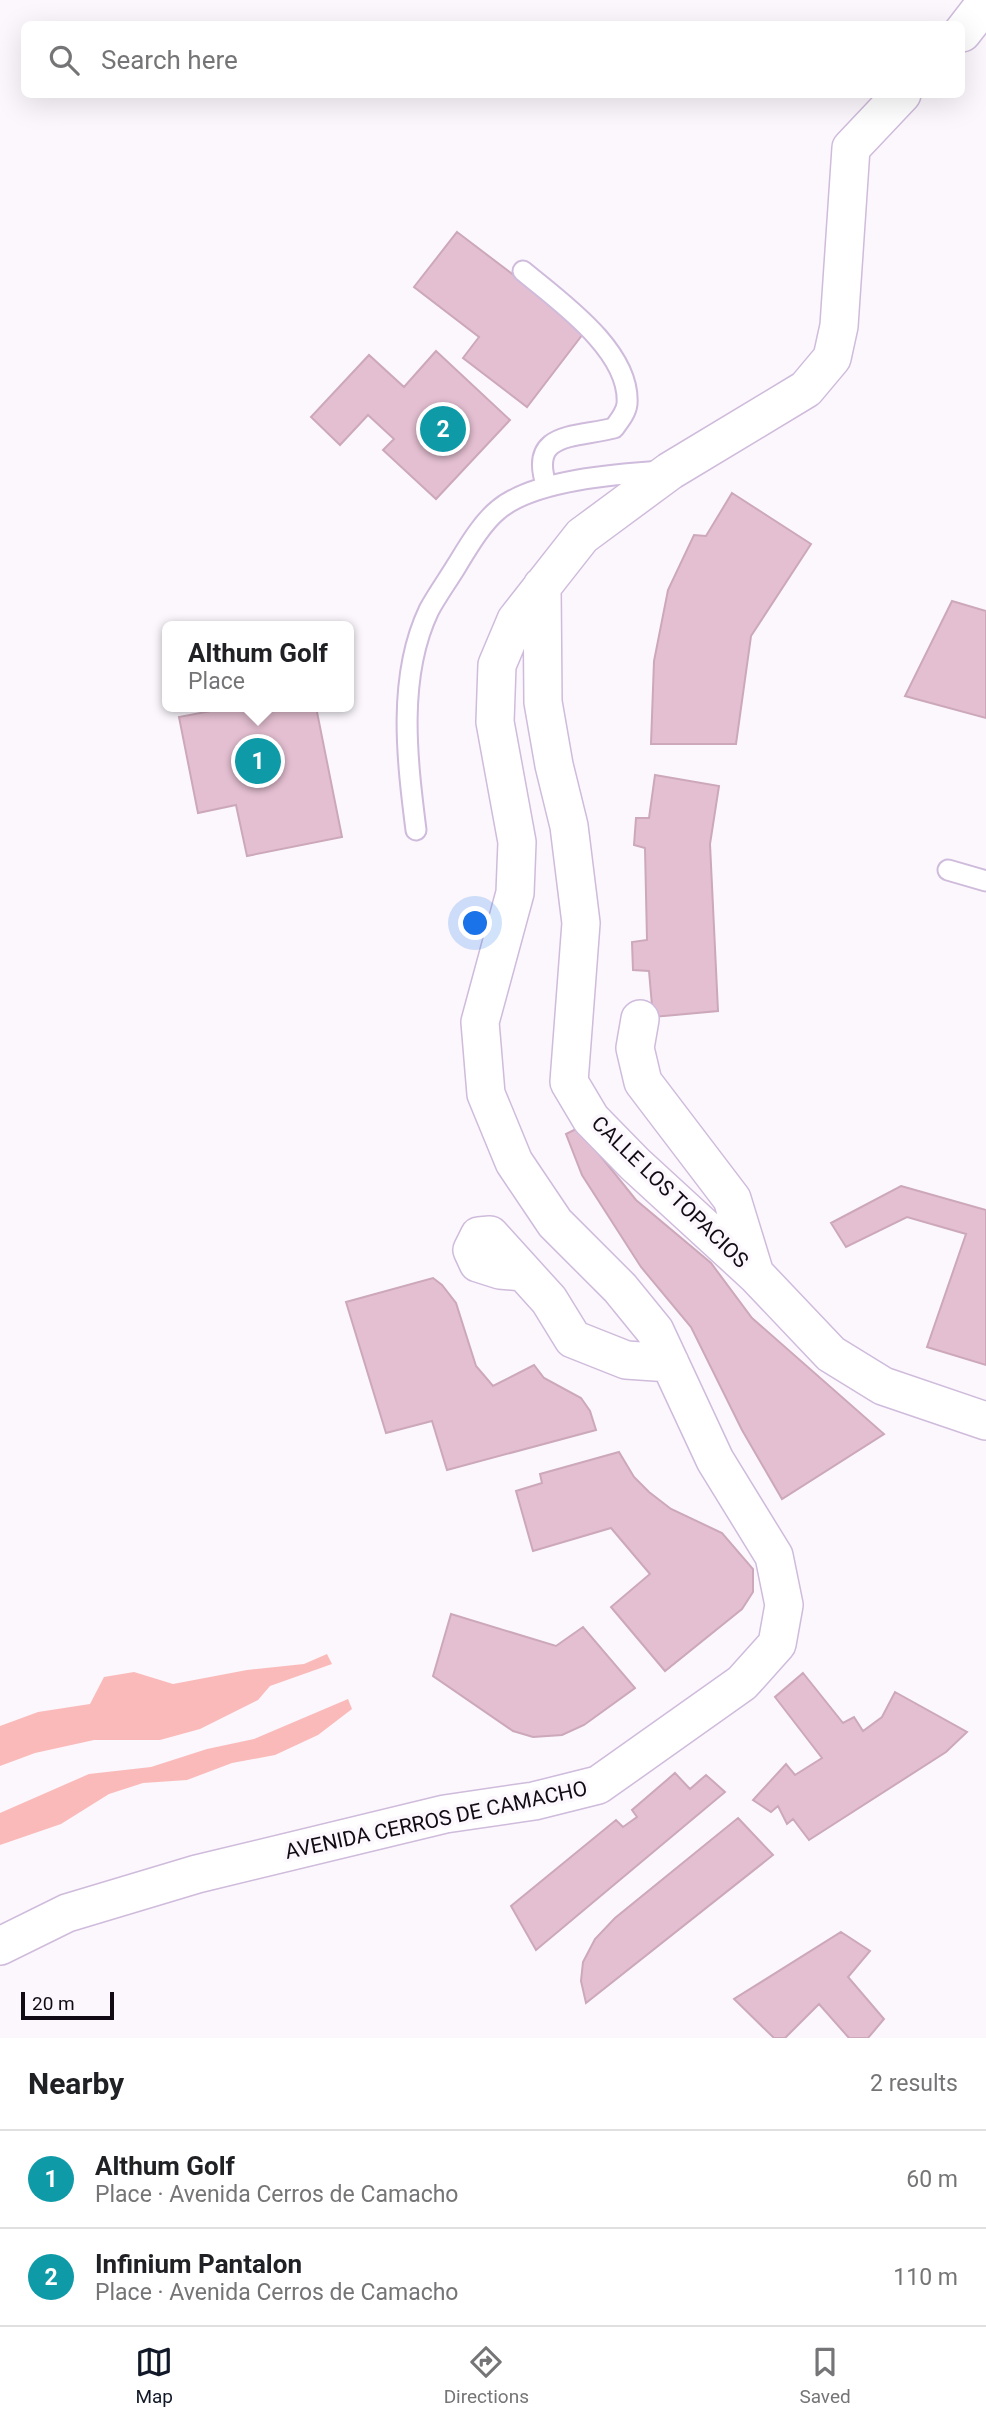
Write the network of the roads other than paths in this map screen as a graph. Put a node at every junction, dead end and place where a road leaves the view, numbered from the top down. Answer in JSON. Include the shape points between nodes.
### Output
{"nodes":[{"id":1,"x":986,"y":2,"type":"edge"},
{"id":2,"x":965,"y":28,"type":"edge"},
{"id":3,"x":898,"y":98,"type":"edge"},
{"id":4,"x":523,"y":271,"type":"dead end"},
{"id":5,"x":670,"y":471,"type":"junction"},
{"id":6,"x":547,"y":487,"type":"junction"},
{"id":7,"x":542,"y":586,"type":"junction"},
{"id":8,"x":416,"y":830,"type":"dead end"},
{"id":9,"x":948,"y":870,"type":"dead end"},
{"id":10,"x":986,"y":881,"type":"edge"},
{"id":11,"x":640,"y":1019,"type":"dead end"},
{"id":12,"x":523,"y":1272,"type":"dead end"},
{"id":13,"x":756,"y":1275,"type":"junction"},
{"id":14,"x":670,"y":1363,"type":"junction"},
{"id":15,"x":986,"y":1421,"type":"edge"},
{"id":16,"x":0,"y":1946,"type":"edge"}],
"edges":[{"from":1,"to":2,"type":"street"},
{"from":3,"to":5,"type":"street","name":"AVENIDA CERROS DE CAMACHO","via":[[851,148],[839,326],[832,358],[806,389]]},
{"from":4,"to":6,"type":"lane","via":[[597,333],[624,382],[627,403],[614,428],[557,438],[545,450],[541,471]]},
{"from":5,"to":6,"type":"lane","via":[[606,475]]},
{"from":5,"to":7,"type":"street","name":"AVENIDA CERROS DE CAMACHO","via":[[582,536]]},
{"from":6,"to":8,"type":"lane","via":[[498,509],[429,612],[408,682],[408,769]]},
{"from":7,"to":13,"type":"street","name":"CALLE LOS TOPACIOS","via":[[543,702],[569,825],[581,923],[569,1082],[591,1119]]},
{"from":7,"to":14,"type":"street","name":"AVENIDA CERROS DE CAMACHO","via":[[516,620],[497,665],[495,722],[517,842],[515,893],[480,1022],[486,1094],[514,1162],[555,1223],[620,1288],[655,1331]]},
{"from":9,"to":10,"type":"lane"},
{"from":11,"to":13,"type":"street","via":[[635,1048],[643,1082],[732,1199]]},
{"from":12,"to":14,"type":"street","via":[[549,1300],[573,1339],[626,1360]]},
{"from":13,"to":15,"type":"street","name":"CALLE LOS TOPACIOS","via":[[831,1354],[883,1386]]},
{"from":14,"to":16,"type":"street","name":"AVENIDA CERROS DE CAMACHO","via":[[715,1460],[774,1556],[783,1605],[777,1644],[742,1683],[598,1784],[534,1801],[445,1814],[197,1874],[67,1913]]}]}
